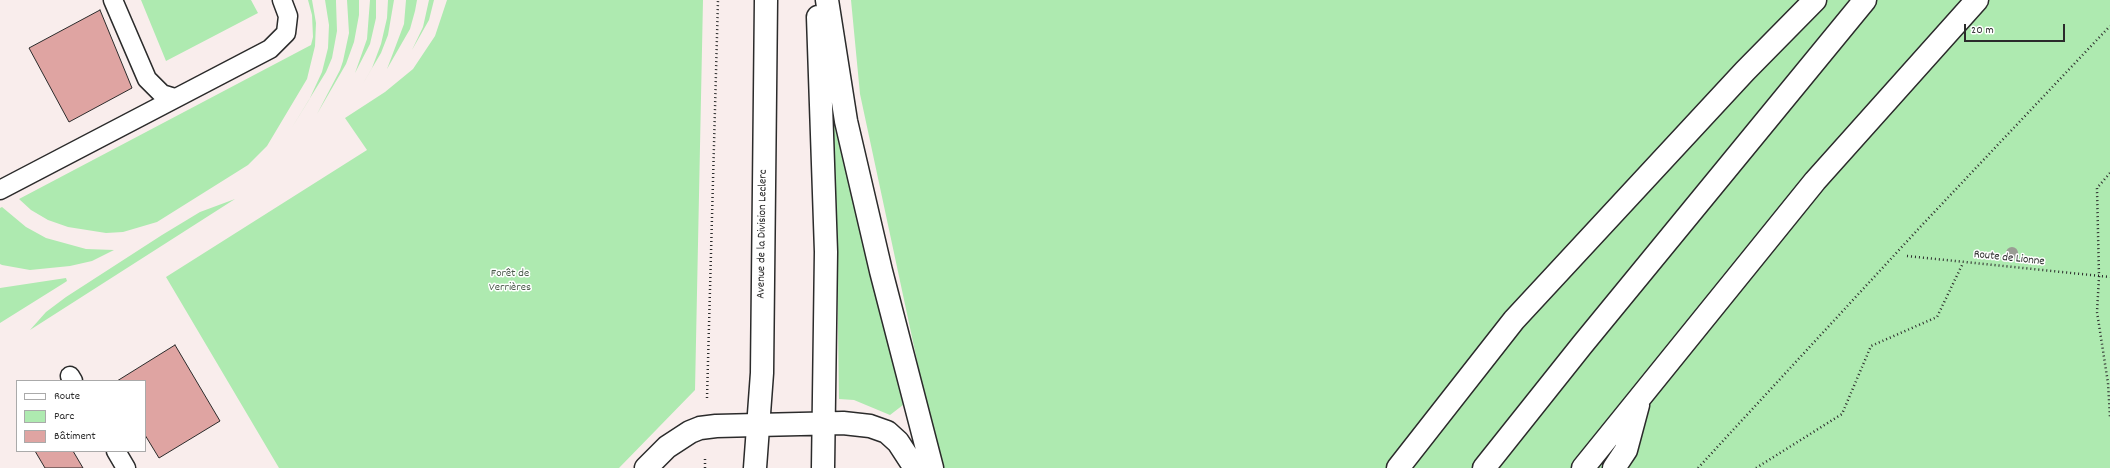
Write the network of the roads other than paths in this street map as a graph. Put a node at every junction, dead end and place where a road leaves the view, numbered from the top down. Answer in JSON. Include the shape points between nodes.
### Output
{"nodes":[{"id":1,"x":113,"y":0,"type":"edge"},
{"id":2,"x":766,"y":0,"type":"edge"},
{"id":3,"x":818,"y":0,"type":"edge"},
{"id":4,"x":827,"y":0,"type":"edge"},
{"id":5,"x":1815,"y":0,"type":"edge"},
{"id":6,"x":1865,"y":0,"type":"edge"},
{"id":7,"x":1977,"y":0,"type":"edge"},
{"id":8,"x":285,"y":8,"type":"edge"},
{"id":9,"x":175,"y":98,"type":"junction"},
{"id":10,"x":0,"y":190,"type":"edge"},
{"id":11,"x":1640,"y":396,"type":"junction"},
{"id":12,"x":824,"y":423,"type":"junction"},
{"id":13,"x":757,"y":425,"type":"junction"},
{"id":14,"x":117,"y":452,"type":"edge"},
{"id":15,"x":126,"y":468,"type":"edge"},
{"id":16,"x":646,"y":468,"type":"edge"},
{"id":17,"x":755,"y":468,"type":"edge"},
{"id":18,"x":823,"y":468,"type":"edge"},
{"id":19,"x":915,"y":468,"type":"edge"},
{"id":20,"x":932,"y":468,"type":"edge"},
{"id":21,"x":1398,"y":468,"type":"edge"},
{"id":22,"x":1484,"y":468,"type":"edge"},
{"id":23,"x":1583,"y":468,"type":"edge"},
{"id":24,"x":1614,"y":468,"type":"edge"}],
"edges":[{"from":1,"to":9,"type":"lane","via":[[147,79],[162,94]]},
{"from":2,"to":13,"type":"main road","name":"Avenue de la Division Leclerc","via":[[762,373]]},
{"from":3,"to":12,"type":"main road","via":[[826,252]]},
{"from":4,"to":20,"type":"main road","via":[[846,121],[881,271]]},
{"from":5,"to":21,"type":"main road","via":[[1745,71],[1514,320]]},
{"from":6,"to":22,"type":"main road","via":[[1587,338]]},
{"from":7,"to":11,"type":"main road","via":[[1815,181]]},
{"from":8,"to":9,"type":"lane","via":[[286,33],[270,49]]},
{"from":9,"to":10,"type":"lane"},
{"from":11,"to":23,"type":"main road"},
{"from":11,"to":24,"type":"main road","via":[[1626,450]]},
{"from":12,"to":13,"type":"main road"},
{"from":12,"to":18,"type":"main road"},
{"from":12,"to":19,"type":"main road","via":[[870,426],[888,432]]},
{"from":13,"to":16,"type":"main road","via":[[716,426],[690,432],[668,447]]},
{"from":13,"to":17,"type":"main road","name":"Avenue de la Division Leclerc"},
{"from":14,"to":15,"type":"lane"}]}
